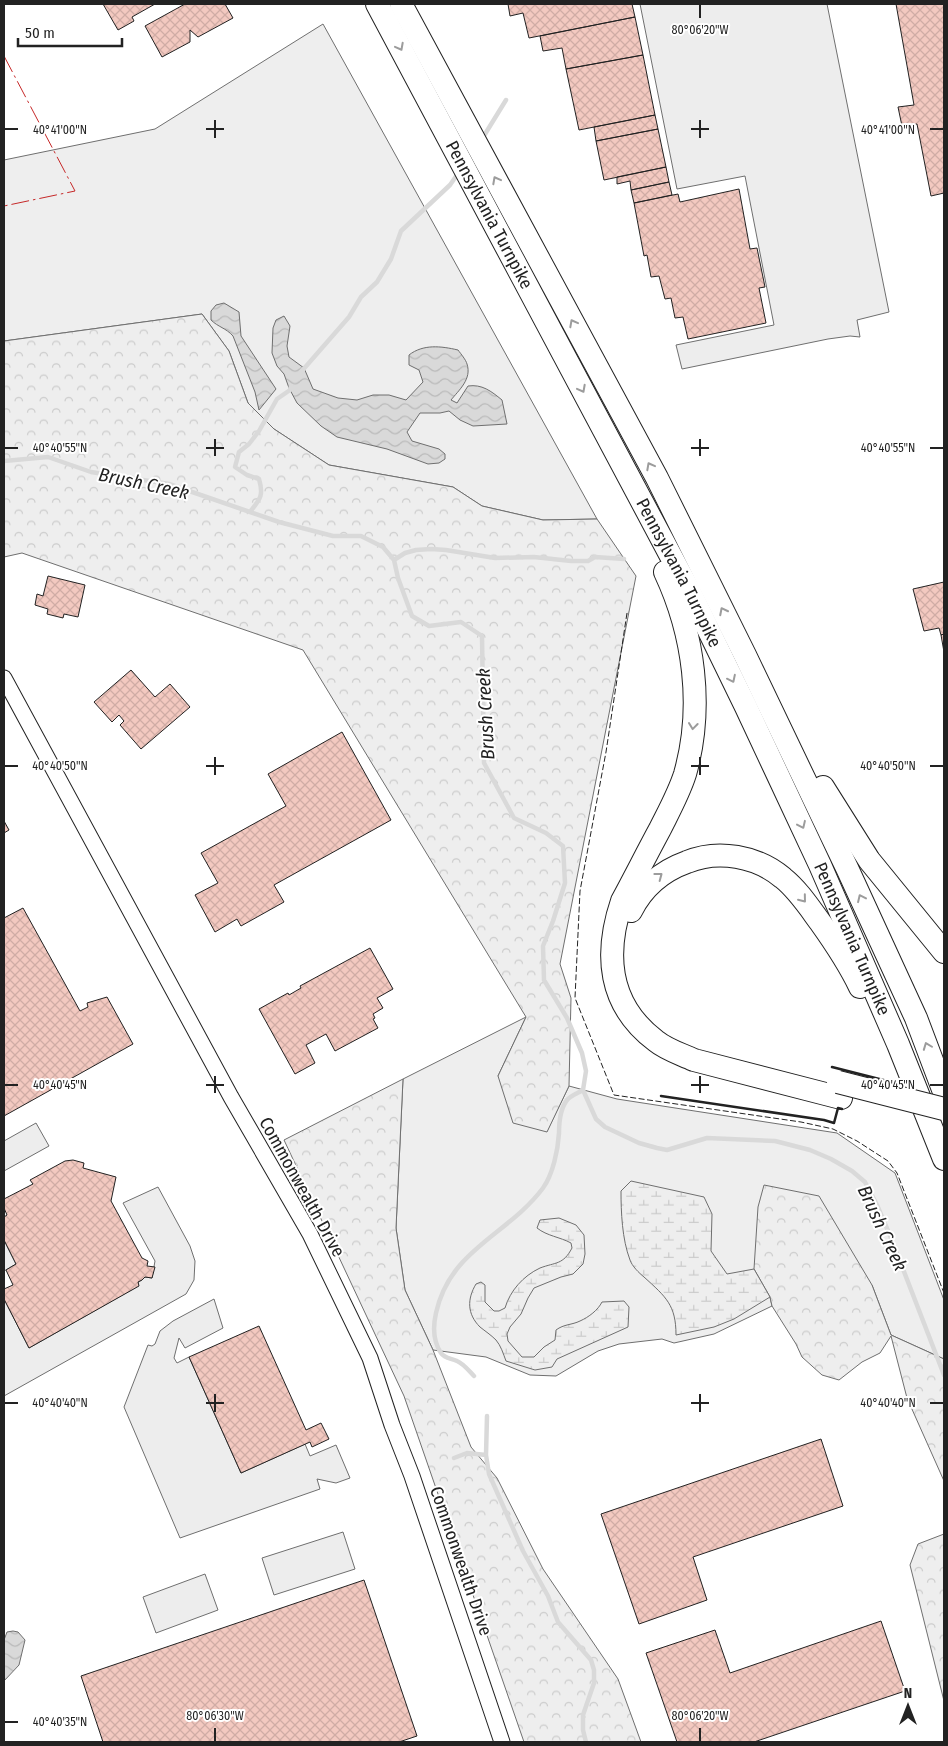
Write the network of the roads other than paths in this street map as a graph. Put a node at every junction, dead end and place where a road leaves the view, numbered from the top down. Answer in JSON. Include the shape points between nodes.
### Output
{"nodes":[{"id":1,"x":377,"y":4,"type":"edge"},
{"id":2,"x":401,"y":4,"type":"edge"},
{"id":3,"x":637,"y":495,"type":"junction"},
{"id":4,"x":745,"y":655,"type":"junction"},
{"id":5,"x":4,"y":678,"type":"edge"},
{"id":6,"x":944,"y":952,"type":"edge"},
{"id":7,"x":839,"y":1090,"type":"junction"},
{"id":8,"x":944,"y":1092,"type":"edge"},
{"id":9,"x":935,"y":1111,"type":"edge"},
{"id":10,"x":944,"y":1124,"type":"edge"},
{"id":11,"x":944,"y":1158,"type":"edge"},
{"id":12,"x":502,"y":1742,"type":"edge"}],
"edges":[{"from":1,"to":3,"type":"highway","name":"Pennsylvania Turnpike","one_way":true},
{"from":4,"to":2,"type":"highway","name":"Pennsylvania Turnpike","one_way":true,"via":[[657,478]]},
{"from":3,"to":7,"type":"highway","one_way":true,"via":[[641,519],[681,613],[690,646],[695,694],[690,746],[675,800],[622,901],[617,917],[611,963],[617,990],[640,1027],[677,1053],[694,1060]]},
{"from":3,"to":9,"type":"highway","name":"Pennsylvania Turnpike","one_way":true,"via":[[689,590],[746,707],[898,1044]]},
{"from":4,"to":6,"type":"highway","via":[[848,829],[879,873]]},
{"from":8,"to":4,"type":"highway","name":"Pennsylvania Turnpike","one_way":true,"via":[[916,1018]]},
{"from":5,"to":12,"type":"street","name":"Commonwealth Drive","via":[[217,1073],[310,1234],[370,1358]]},
{"from":7,"to":9,"type":"highway","bridge":true},
{"from":7,"to":9,"type":"highway","one_way":true,"via":[[686,1045],[646,1016],[624,974],[622,942],[636,901],[658,876],[693,859],[731,855],[766,867],[783,878],[835,942],[882,1032]]},
{"from":7,"to":10,"type":"highway"},
{"from":9,"to":11,"type":"highway","name":"Pennsylvania Turnpike"}]}
